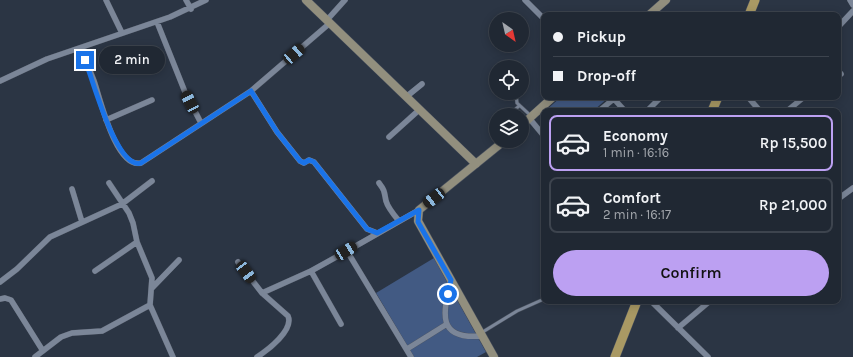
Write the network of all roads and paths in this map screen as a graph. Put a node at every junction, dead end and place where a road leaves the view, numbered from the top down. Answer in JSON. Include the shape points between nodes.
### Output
{"nodes":[{"id":1,"x":106,"y":0,"type":"edge"},
{"id":2,"x":186,"y":0,"type":"edge"},
{"id":3,"x":206,"y":0,"type":"edge"},
{"id":4,"x":306,"y":0,"type":"edge"},
{"id":5,"x":345,"y":0,"type":"edge"},
{"id":6,"x":525,"y":0,"type":"edge"},
{"id":7,"x":666,"y":0,"type":"edge"},
{"id":8,"x":755,"y":0,"type":"edge"},
{"id":9,"x":850,"y":0,"type":"edge"},
{"id":10,"x":853,"y":5,"type":"edge"},
{"id":11,"x":190,"y":9,"type":"junction"},
{"id":12,"x":853,"y":11,"type":"edge"},
{"id":13,"x":652,"y":12,"type":"edge"},
{"id":14,"x":752,"y":12,"type":"edge"},
{"id":15,"x":541,"y":17,"type":"edge"},
{"id":16,"x":328,"y":21,"type":"junction"},
{"id":17,"x":157,"y":22,"type":"junction"},
{"id":18,"x":841,"y":24,"type":"edge"},
{"id":19,"x":122,"y":33,"type":"junction"},
{"id":20,"x":81,"y":49,"type":"junction"},
{"id":21,"x":1,"y":79,"type":"edge"},
{"id":22,"x":422,"y":84,"type":"dead end"},
{"id":23,"x":251,"y":91,"type":"junction"},
{"id":24,"x":406,"y":97,"type":"junction"},
{"id":25,"x":152,"y":100,"type":"dead end"},
{"id":26,"x":516,"y":100,"type":"edge"},
{"id":27,"x":550,"y":100,"type":"edge"},
{"id":28,"x":613,"y":100,"type":"edge"},
{"id":29,"x":617,"y":100,"type":"edge"},
{"id":30,"x":658,"y":100,"type":"edge"},
{"id":31,"x":751,"y":100,"type":"edge"},
{"id":32,"x":800,"y":100,"type":"edge"},
{"id":33,"x":519,"y":106,"type":"joint"},
{"id":34,"x":603,"y":108,"type":"edge"},
{"id":35,"x":623,"y":108,"type":"edge"},
{"id":36,"x":650,"y":108,"type":"edge"},
{"id":37,"x":757,"y":108,"type":"edge"},
{"id":38,"x":791,"y":108,"type":"edge"},
{"id":39,"x":419,"y":110,"type":"junction"},
{"id":40,"x":530,"y":117,"type":"junction"},
{"id":41,"x":106,"y":120,"type":"junction"},
{"id":42,"x":201,"y":123,"type":"junction"},
{"id":43,"x":541,"y":132,"type":"edge"},
{"id":44,"x":389,"y":137,"type":"dead end"},
{"id":45,"x":495,"y":148,"type":"edge"},
{"id":46,"x":476,"y":164,"type":"junction"},
{"id":47,"x":152,"y":181,"type":"dead end"},
{"id":48,"x":109,"y":183,"type":"dead end"},
{"id":49,"x":379,"y":183,"type":"dead end"},
{"id":50,"x":853,"y":188,"type":"edge"},
{"id":51,"x":72,"y":189,"type":"dead end"},
{"id":52,"x":841,"y":197,"type":"edge"},
{"id":53,"x":122,"y":204,"type":"junction"},
{"id":54,"x":419,"y":210,"type":"junction"},
{"id":55,"x":399,"y":221,"type":"junction"},
{"id":56,"x":82,"y":222,"type":"junction"},
{"id":57,"x":377,"y":233,"type":"junction"},
{"id":58,"x":137,"y":242,"type":"junction"},
{"id":59,"x":346,"y":251,"type":"junction"},
{"id":60,"x":179,"y":260,"type":"dead end"},
{"id":61,"x":238,"y":262,"type":"dead end"},
{"id":62,"x":95,"y":271,"type":"dead end"},
{"id":63,"x":311,"y":271,"type":"junction"},
{"id":64,"x":451,"y":280,"type":"junction"},
{"id":65,"x":0,"y":282,"type":"edge"},
{"id":66,"x":152,"y":288,"type":"junction"},
{"id":67,"x":262,"y":293,"type":"junction"},
{"id":68,"x":0,"y":299,"type":"edge"},
{"id":69,"x":541,"y":300,"type":"edge"},
{"id":70,"x":636,"y":304,"type":"edge"},
{"id":71,"x":654,"y":304,"type":"edge"},
{"id":72,"x":706,"y":304,"type":"edge"},
{"id":73,"x":150,"y":305,"type":"junction"},
{"id":74,"x":341,"y":324,"type":"dead end"},
{"id":75,"x":447,"y":324,"type":"junction"},
{"id":76,"x":678,"y":328,"type":"junction"},
{"id":77,"x":481,"y":334,"type":"junction"},
{"id":78,"x":407,"y":349,"type":"junction"},
{"id":79,"x":44,"y":351,"type":"junction"},
{"id":80,"x":35,"y":357,"type":"edge"},
{"id":81,"x":173,"y":357,"type":"edge"},
{"id":82,"x":257,"y":357,"type":"edge"},
{"id":83,"x":411,"y":357,"type":"edge"},
{"id":84,"x":494,"y":357,"type":"edge"},
{"id":85,"x":615,"y":357,"type":"edge"},
{"id":86,"x":708,"y":357,"type":"edge"}],
"edges":[{"from":1,"to":19,"type":"street"},
{"from":2,"to":11,"type":"street"},
{"from":3,"to":11,"type":"street"},
{"from":4,"to":16,"type":"street"},
{"from":5,"to":16,"type":"street"},
{"from":6,"to":15,"type":"street"},
{"from":7,"to":13,"type":"street"},
{"from":8,"to":14,"type":"main road"},
{"from":9,"to":10,"type":"street"},
{"from":11,"to":17,"type":"street"},
{"from":12,"to":18,"type":"street"},
{"from":16,"to":23,"type":"street"},
{"from":16,"to":24,"type":"street"},
{"from":17,"to":19,"type":"street"},
{"from":17,"to":42,"type":"street","via":[[185,92]]},
{"from":19,"to":20,"type":"street"},
{"from":20,"to":21,"type":"street"},
{"from":20,"to":41,"type":"street"},
{"from":22,"to":24,"type":"street"},
{"from":23,"to":42,"type":"street"},
{"from":23,"to":57,"type":"street","via":[[277,132],[300,161],[314,162],[367,229]]},
{"from":24,"to":39,"type":"street"},
{"from":25,"to":41,"type":"street"},
{"from":26,"to":33,"type":"lane"},
{"from":27,"to":40,"type":"street"},
{"from":28,"to":34,"type":"street"},
{"from":29,"to":35,"type":"street"},
{"from":30,"to":36,"type":"street"},
{"from":31,"to":37,"type":"street"},
{"from":32,"to":38,"type":"street"},
{"from":33,"to":40,"type":"lane"},
{"from":39,"to":44,"type":"street"},
{"from":39,"to":46,"type":"street"},
{"from":40,"to":43,"type":"street"},
{"from":41,"to":42,"type":"street","via":[[120,150],[136,164]]},
{"from":45,"to":46,"type":"street"},
{"from":46,"to":54,"type":"street"},
{"from":47,"to":53,"type":"street"},
{"from":48,"to":53,"type":"street"},
{"from":49,"to":55,"type":"street","via":[[385,191],[390,210]]},
{"from":50,"to":52,"type":"street"},
{"from":51,"to":56,"type":"street"},
{"from":53,"to":56,"type":"street"},
{"from":53,"to":58,"type":"street","via":[[133,223]]},
{"from":54,"to":55,"type":"street"},
{"from":54,"to":64,"type":"street","via":[[418,222]]},
{"from":55,"to":57,"type":"street"},
{"from":56,"to":65,"type":"street","via":[[50,237]]},
{"from":57,"to":59,"type":"street"},
{"from":58,"to":62,"type":"street"},
{"from":58,"to":66,"type":"street","via":[[152,278]]},
{"from":59,"to":63,"type":"street"},
{"from":59,"to":78,"type":"street"},
{"from":60,"to":66,"type":"street"},
{"from":61,"to":67,"type":"street"},
{"from":63,"to":67,"type":"street"},
{"from":63,"to":74,"type":"street"},
{"from":64,"to":75,"type":"street","via":[[444,316]]},
{"from":64,"to":77,"type":"street"},
{"from":66,"to":73,"type":"street"},
{"from":67,"to":82,"type":"street","via":[[288,316],[290,321],[275,343]]},
{"from":68,"to":79,"type":"street","via":[[11,300]]},
{"from":69,"to":77,"type":"lane"},
{"from":70,"to":85,"type":"main road"},
{"from":71,"to":76,"type":"street"},
{"from":72,"to":76,"type":"street"},
{"from":73,"to":79,"type":"street","via":[[102,331],[72,333],[61,337]]},
{"from":73,"to":81,"type":"street"},
{"from":75,"to":77,"type":"street","via":[[450,331],[457,335],[469,337]]},
{"from":75,"to":78,"type":"street"},
{"from":76,"to":86,"type":"street"},
{"from":77,"to":84,"type":"street"},
{"from":78,"to":83,"type":"street"},
{"from":79,"to":80,"type":"street"}]}
